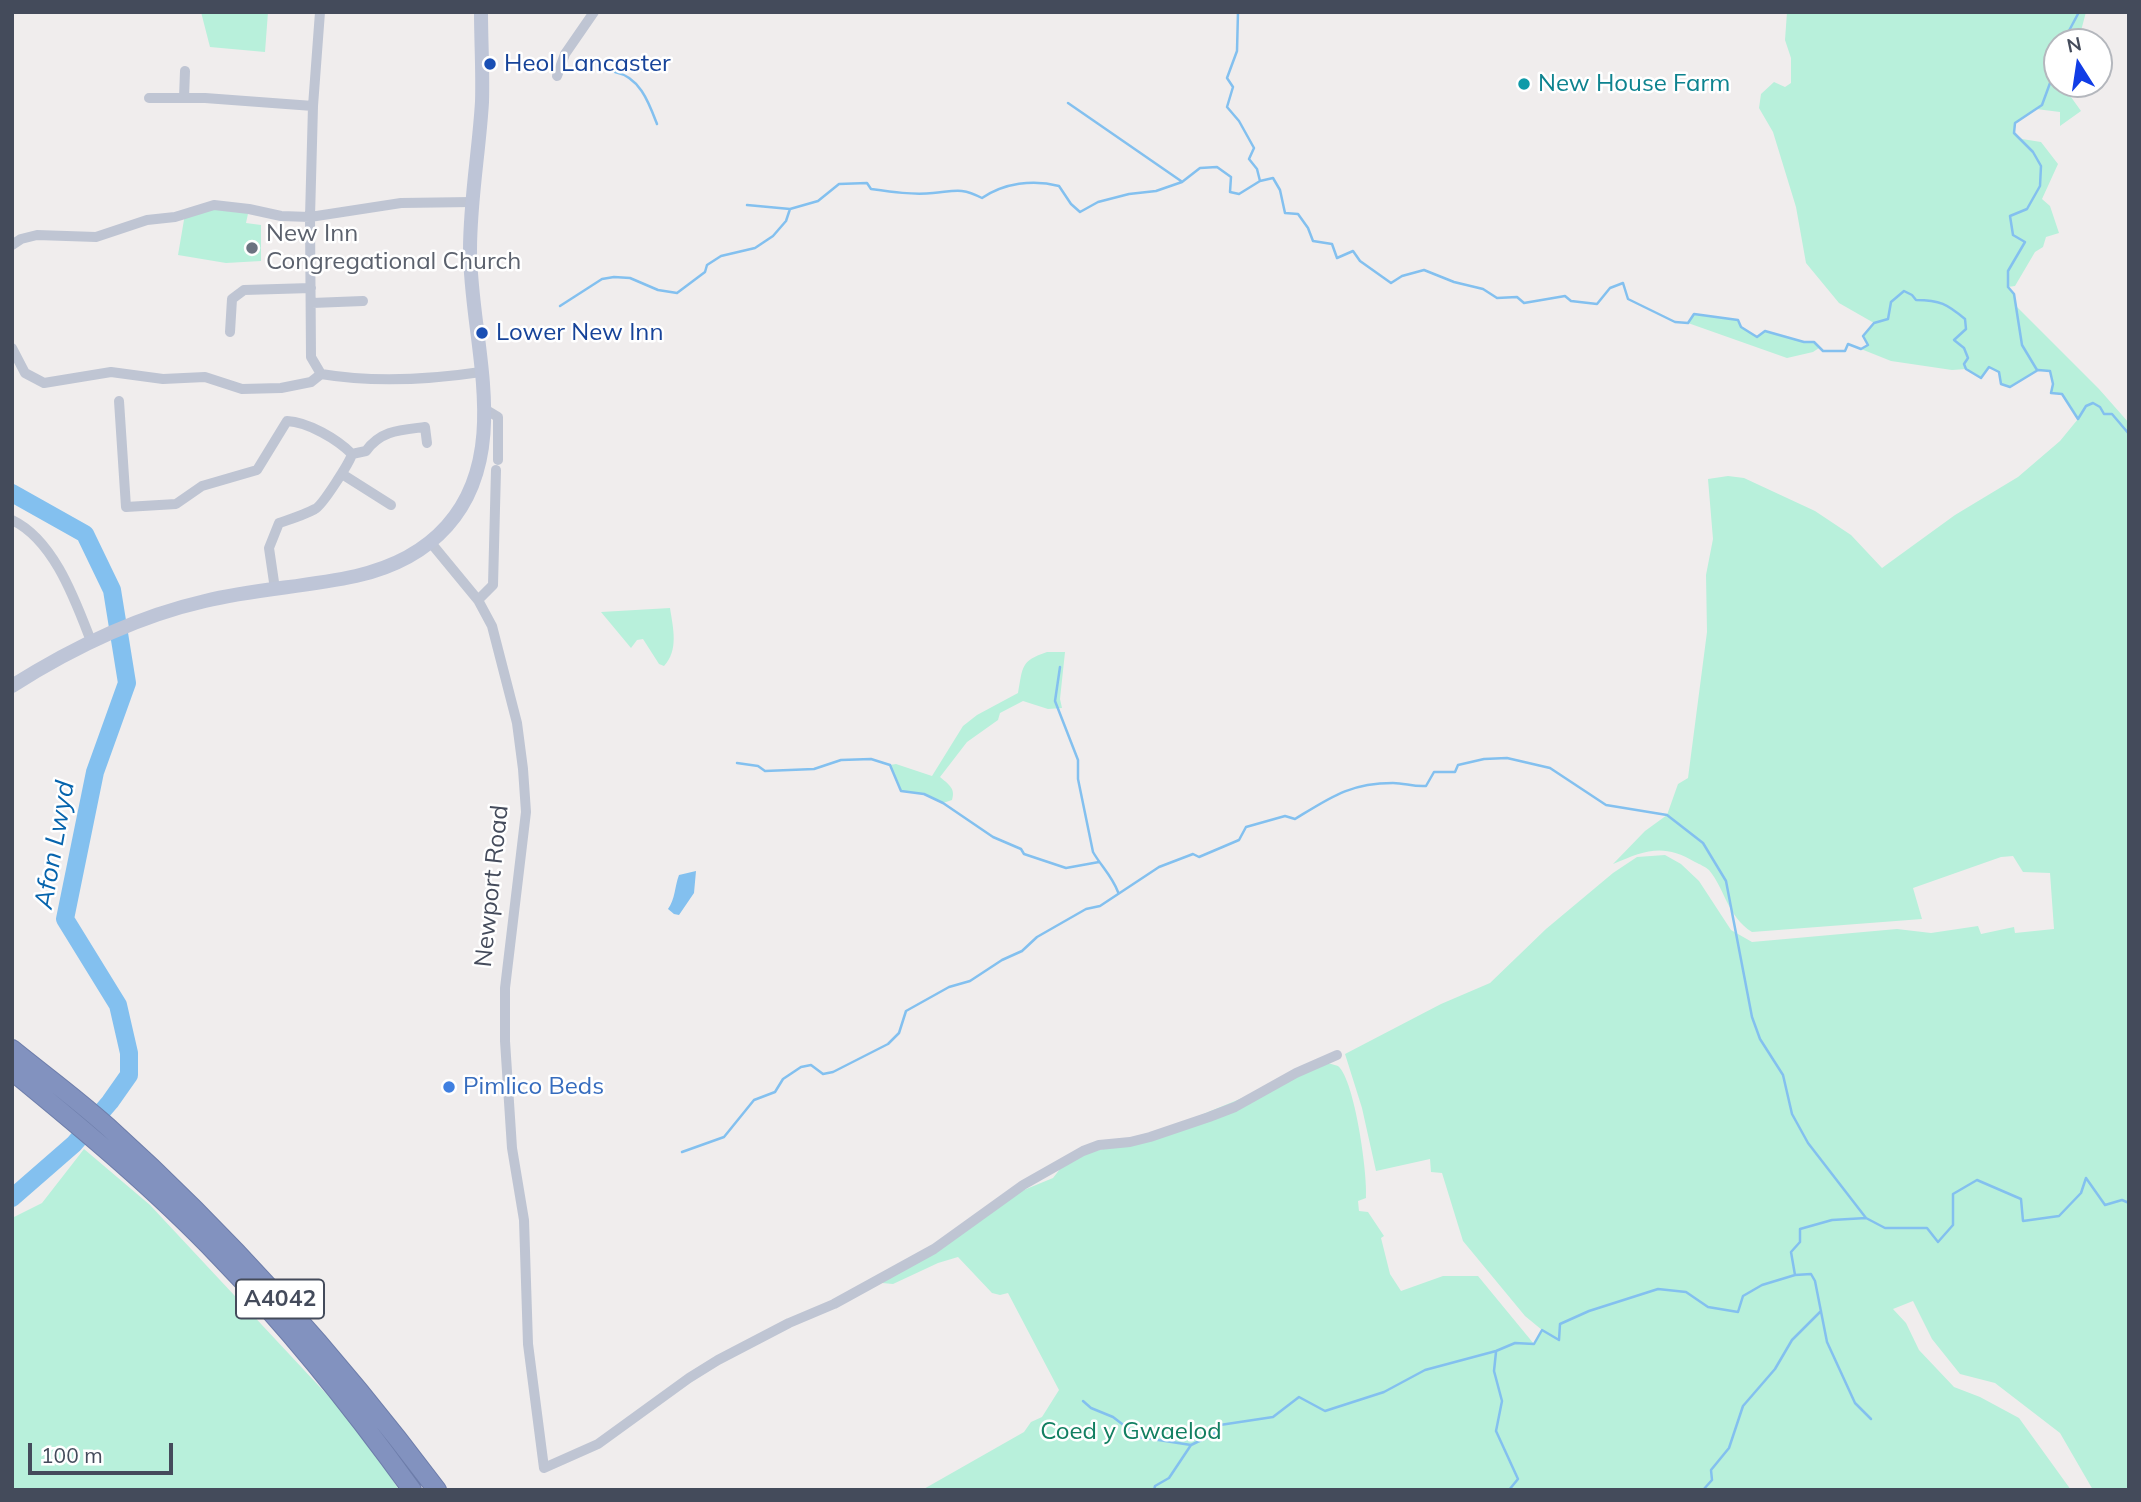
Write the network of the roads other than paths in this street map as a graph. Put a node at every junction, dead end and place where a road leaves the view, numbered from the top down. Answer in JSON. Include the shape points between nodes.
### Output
{"nodes":[{"id":1,"x":320,"y":12,"type":"edge"},
{"id":2,"x":481,"y":12,"type":"edge"},
{"id":3,"x":594,"y":12,"type":"edge"},
{"id":4,"x":185,"y":71,"type":"dead end"},
{"id":5,"x":557,"y":76,"type":"dead end"},
{"id":6,"x":149,"y":98,"type":"dead end"},
{"id":7,"x":184,"y":98,"type":"junction"},
{"id":8,"x":313,"y":106,"type":"junction"},
{"id":9,"x":472,"y":202,"type":"junction"},
{"id":10,"x":310,"y":217,"type":"junction"},
{"id":11,"x":12,"y":246,"type":"edge"},
{"id":12,"x":312,"y":288,"type":"junction"},
{"id":13,"x":363,"y":301,"type":"dead end"},
{"id":14,"x":312,"y":303,"type":"junction"},
{"id":15,"x":229,"y":332,"type":"dead end"},
{"id":16,"x":12,"y":348,"type":"edge"},
{"id":17,"x":481,"y":372,"type":"junction"},
{"id":18,"x":321,"y":374,"type":"junction"},
{"id":19,"x":118,"y":401,"type":"dead end"},
{"id":20,"x":483,"y":408,"type":"junction"},
{"id":21,"x":428,"y":443,"type":"dead end"},
{"id":22,"x":352,"y":454,"type":"junction"},
{"id":23,"x":342,"y":474,"type":"junction"},
{"id":24,"x":391,"y":505,"type":"dead end"},
{"id":25,"x":12,"y":520,"type":"edge"},
{"id":26,"x":431,"y":543,"type":"junction"},
{"id":27,"x":275,"y":589,"type":"junction"},
{"id":28,"x":478,"y":600,"type":"junction"},
{"id":29,"x":91,"y":641,"type":"junction"},
{"id":30,"x":12,"y":686,"type":"edge"},
{"id":31,"x":12,"y":1049,"type":"edge"},
{"id":32,"x":1337,"y":1055,"type":"dead end"},
{"id":33,"x":12,"y":1071,"type":"edge"},
{"id":34,"x":73,"y":1110,"type":"junction"},
{"id":35,"x":100,"y":1132,"type":"junction"},
{"id":36,"x":412,"y":1490,"type":"edge"},
{"id":37,"x":437,"y":1490,"type":"edge"}],
"edges":[{"from":1,"to":8,"type":"street"},
{"from":2,"to":9,"type":"street","via":[[482,102]]},
{"from":3,"to":5,"type":"street","via":[[565,54]]},
{"from":4,"to":7,"type":"street"},
{"from":6,"to":7,"type":"street"},
{"from":7,"to":8,"type":"street"},
{"from":8,"to":10,"type":"street"},
{"from":9,"to":10,"type":"street","via":[[401,203]]},
{"from":9,"to":17,"type":"street","via":[[470,252]]},
{"from":10,"to":11,"type":"street","via":[[214,205],[137,222],[96,237],[37,236]]},
{"from":10,"to":12,"type":"street"},
{"from":12,"to":14,"type":"street"},
{"from":12,"to":15,"type":"street","via":[[244,290],[232,299]]},
{"from":13,"to":14,"type":"street"},
{"from":14,"to":18,"type":"street","via":[[311,357]]},
{"from":16,"to":18,"type":"street","via":[[25,373],[44,383],[111,372],[163,379],[205,377],[242,389],[281,388],[311,382]]},
{"from":17,"to":18,"type":"street","via":[[412,380],[358,380]]},
{"from":17,"to":20,"type":"street"},
{"from":19,"to":22,"type":"street","via":[[126,507],[176,504],[202,486],[257,470],[287,421],[299,422]]},
{"from":20,"to":26,"type":"street","via":[[480,466],[470,494]]},
{"from":20,"to":28,"type":"street","via":[[498,417],[497,465],[493,585]]},
{"from":21,"to":22,"type":"street","via":[[425,427],[386,433],[374,439],[366,451]]},
{"from":22,"to":23,"type":"street"},
{"from":23,"to":24,"type":"street"},
{"from":23,"to":27,"type":"street","via":[[318,508],[279,523],[269,548]]},
{"from":25,"to":29,"type":"street","via":[[44,547],[70,589]]},
{"from":26,"to":27,"type":"street","via":[[401,561],[359,575]]},
{"from":26,"to":28,"type":"street","name":"Newport Road"},
{"from":27,"to":29,"type":"street","via":[[207,600],[136,621]]},
{"from":28,"to":32,"type":"street","name":"Newport Road","via":[[492,626],[517,723],[523,769],[526,812],[505,988],[505,1041],[512,1148],[524,1220],[528,1344],[544,1468],[598,1444],[718,1360],[934,1249],[1023,1185],[1083,1151],[1150,1137],[1209,1117]]},
{"from":29,"to":30,"type":"street"},
{"from":31,"to":34,"type":"highway","number":"A4042"},
{"from":33,"to":34,"type":"highway","number":"A4042"},
{"from":34,"to":35,"type":"highway","number":"A4042"},
{"from":35,"to":36,"type":"highway","number":"A4042","via":[[219,1256],[365,1425]]},
{"from":35,"to":37,"type":"highway","number":"A4042","via":[[230,1245],[375,1407]]}]}
